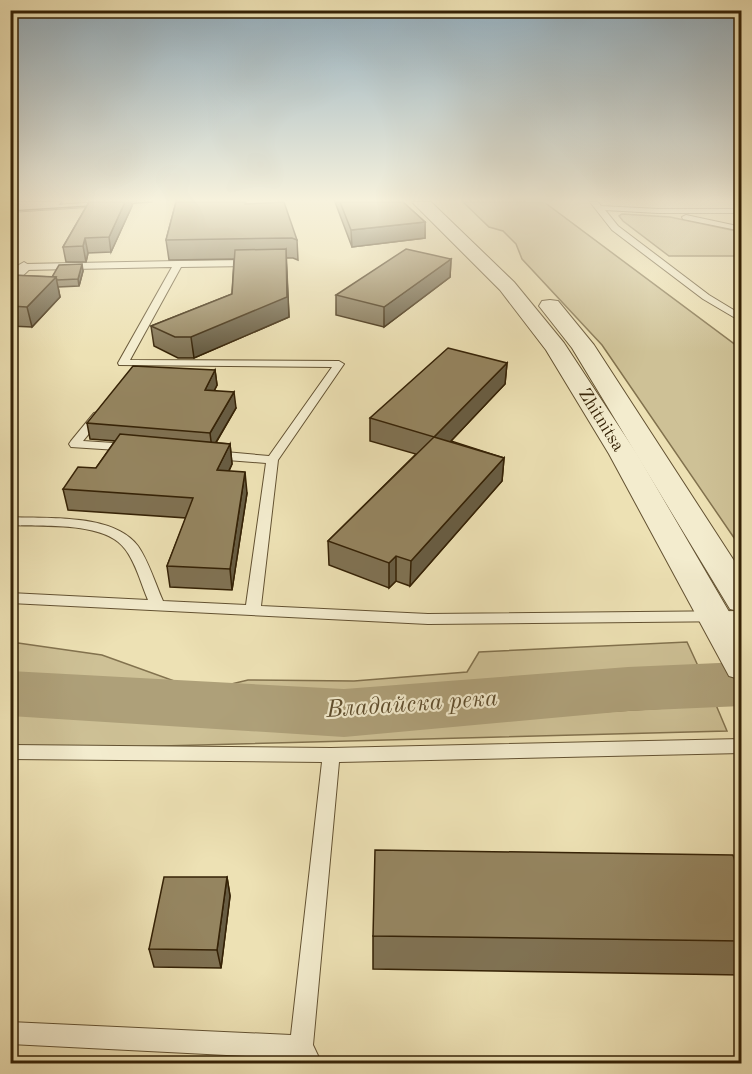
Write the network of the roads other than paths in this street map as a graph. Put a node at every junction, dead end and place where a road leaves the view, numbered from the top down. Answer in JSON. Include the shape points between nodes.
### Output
{"nodes":[{"id":1,"x":473,"y":252,"type":"edge"},
{"id":2,"x":498,"y":252,"type":"edge"},
{"id":3,"x":647,"y":252,"type":"edge"},
{"id":4,"x":256,"y":263,"type":"edge"},
{"id":5,"x":178,"y":264,"type":"junction"},
{"id":6,"x":17,"y":268,"type":"edge"},
{"id":7,"x":10,"y":278,"type":"edge"},
{"id":8,"x":741,"y":319,"type":"edge"},
{"id":9,"x":98,"y":414,"type":"edge"},
{"id":10,"x":144,"y":450,"type":"edge"},
{"id":11,"x":202,"y":454,"type":"edge"},
{"id":12,"x":272,"y":460,"type":"junction"},
{"id":13,"x":10,"y":521,"type":"edge"},
{"id":14,"x":10,"y":598,"type":"edge"},
{"id":15,"x":158,"y":606,"type":"junction"},
{"id":16,"x":253,"y":610,"type":"junction"},
{"id":17,"x":732,"y":628,"type":"edge"},
{"id":18,"x":741,"y":746,"type":"edge"},
{"id":19,"x":10,"y":752,"type":"edge"},
{"id":20,"x":331,"y":755,"type":"junction"},
{"id":21,"x":10,"y":1033,"type":"edge"},
{"id":22,"x":301,"y":1058,"type":"edge"}],
"edges":[{"from":1,"to":17,"type":"street","name":"Zhitnitsa","via":[[502,280],[556,348]]},
{"from":2,"to":17,"type":"street","name":"Zhitnitsa","via":[[582,345],[694,522]]},
{"from":3,"to":8,"type":"lane"},
{"from":4,"to":5,"type":"lane"},
{"from":5,"to":6,"type":"lane"},
{"from":5,"to":12,"type":"lane","via":[[123,363],[339,364]]},
{"from":6,"to":7,"type":"street"},
{"from":9,"to":10,"type":"lane","via":[[75,444]]},
{"from":11,"to":12,"type":"lane"},
{"from":12,"to":16,"type":"lane"},
{"from":13,"to":15,"type":"lane","via":[[97,526],[118,534],[132,548]]},
{"from":14,"to":15,"type":"lane"},
{"from":15,"to":16,"type":"lane"},
{"from":16,"to":17,"type":"lane"},
{"from":18,"to":20,"type":"lane"},
{"from":19,"to":20,"type":"lane"},
{"from":20,"to":22,"type":"lane"},
{"from":21,"to":22,"type":"lane"}]}
